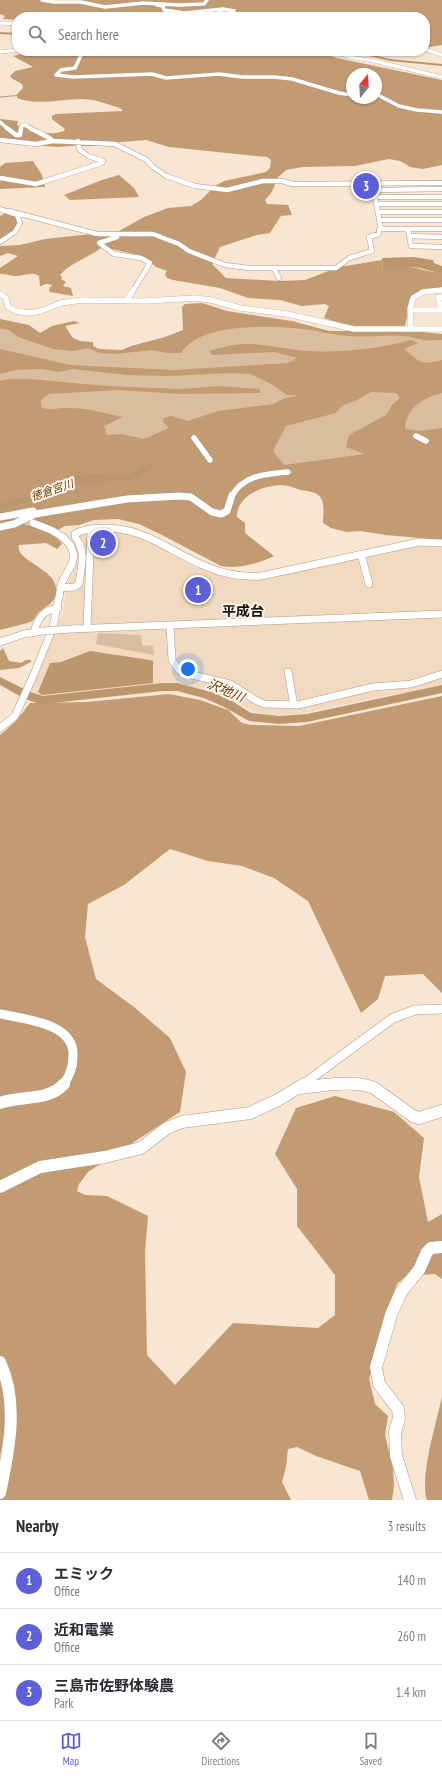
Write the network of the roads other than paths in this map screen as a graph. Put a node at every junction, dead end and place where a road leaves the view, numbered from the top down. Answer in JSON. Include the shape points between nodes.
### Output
{"nodes":[{"id":1,"x":42,"y":0,"type":"edge"},
{"id":2,"x":207,"y":0,"type":"edge"},
{"id":3,"x":138,"y":4,"type":"junction"},
{"id":4,"x":222,"y":10,"type":"junction"},
{"id":5,"x":168,"y":12,"type":"edge"},
{"id":6,"x":195,"y":12,"type":"edge"},
{"id":7,"x":210,"y":12,"type":"edge"},
{"id":8,"x":234,"y":12,"type":"edge"},
{"id":9,"x":0,"y":23,"type":"edge"},
{"id":10,"x":12,"y":24,"type":"edge"},
{"id":11,"x":12,"y":51,"type":"edge"},
{"id":12,"x":430,"y":51,"type":"edge"},
{"id":13,"x":0,"y":52,"type":"edge"},
{"id":14,"x":441,"y":55,"type":"edge"},
{"id":15,"x":80,"y":56,"type":"edge"},
{"id":16,"x":346,"y":56,"type":"edge"},
{"id":17,"x":442,"y":77,"type":"edge"},
{"id":18,"x":346,"y":94,"type":"edge"},
{"id":19,"x":382,"y":97,"type":"edge"},
{"id":20,"x":442,"y":112,"type":"edge"},
{"id":21,"x":0,"y":122,"type":"edge"},
{"id":22,"x":0,"y":140,"type":"edge"},
{"id":23,"x":53,"y":141,"type":"junction"},
{"id":24,"x":78,"y":141,"type":"junction"},
{"id":25,"x":0,"y":178,"type":"edge"},
{"id":26,"x":372,"y":182,"type":"junction"},
{"id":27,"x":442,"y":183,"type":"edge"},
{"id":28,"x":442,"y":189,"type":"edge"},
{"id":29,"x":373,"y":190,"type":"junction"},
{"id":30,"x":374,"y":196,"type":"junction"},
{"id":31,"x":442,"y":197,"type":"edge"},
{"id":32,"x":376,"y":204,"type":"junction"},
{"id":33,"x":442,"y":204,"type":"edge"},
{"id":34,"x":0,"y":209,"type":"edge"},
{"id":35,"x":10,"y":211,"type":"junction"},
{"id":36,"x":378,"y":212,"type":"junction"},
{"id":37,"x":442,"y":212,"type":"edge"},
{"id":38,"x":379,"y":220,"type":"junction"},
{"id":39,"x":442,"y":220,"type":"edge"},
{"id":40,"x":381,"y":229,"type":"junction"},
{"id":41,"x":408,"y":229,"type":"junction"},
{"id":42,"x":442,"y":229,"type":"edge"},
{"id":43,"x":133,"y":233,"type":"junction"},
{"id":44,"x":409,"y":236,"type":"junction"},
{"id":45,"x":442,"y":237,"type":"edge"},
{"id":46,"x":0,"y":242,"type":"edge"},
{"id":47,"x":442,"y":246,"type":"edge"},
{"id":48,"x":274,"y":268,"type":"junction"},
{"id":49,"x":279,"y":278,"type":"dead end"},
{"id":50,"x":442,"y":290,"type":"edge"},
{"id":51,"x":0,"y":294,"type":"edge"},
{"id":52,"x":442,"y":297,"type":"edge"},
{"id":53,"x":127,"y":300,"type":"junction"},
{"id":54,"x":410,"y":310,"type":"junction"},
{"id":55,"x":442,"y":310,"type":"edge"},
{"id":56,"x":411,"y":328,"type":"junction"},
{"id":57,"x":442,"y":329,"type":"edge"},
{"id":58,"x":416,"y":436,"type":"dead end"},
{"id":59,"x":194,"y":438,"type":"dead end"},
{"id":60,"x":426,"y":441,"type":"dead end"},
{"id":61,"x":210,"y":460,"type":"dead end"},
{"id":62,"x":288,"y":472,"type":"dead end"},
{"id":63,"x":74,"y":506,"type":"junction"},
{"id":64,"x":0,"y":517,"type":"edge"},
{"id":65,"x":15,"y":519,"type":"tunnel mouth"},
{"id":66,"x":33,"y":523,"type":"tunnel mouth"},
{"id":67,"x":0,"y":527,"type":"edge"},
{"id":68,"x":91,"y":529,"type":"junction"},
{"id":69,"x":442,"y":543,"type":"edge"},
{"id":70,"x":361,"y":554,"type":"junction"},
{"id":71,"x":369,"y":584,"type":"dead end"},
{"id":72,"x":60,"y":588,"type":"junction"},
{"id":73,"x":58,"y":608,"type":"junction"},
{"id":74,"x":442,"y":614,"type":"edge"},
{"id":75,"x":170,"y":626,"type":"junction"},
{"id":76,"x":87,"y":628,"type":"junction"},
{"id":77,"x":34,"y":633,"type":"junction"},
{"id":78,"x":0,"y":642,"type":"edge"},
{"id":79,"x":288,"y":672,"type":"dead end"},
{"id":80,"x":442,"y":674,"type":"edge"},
{"id":81,"x":294,"y":705,"type":"junction"},
{"id":82,"x":0,"y":728,"type":"edge"},
{"id":83,"x":442,"y":1010,"type":"edge"},
{"id":84,"x":0,"y":1014,"type":"edge"},
{"id":85,"x":299,"y":1088,"type":"junction"},
{"id":86,"x":0,"y":1103,"type":"edge"},
{"id":87,"x":442,"y":1111,"type":"edge"},
{"id":88,"x":0,"y":1187,"type":"edge"},
{"id":89,"x":442,"y":1247,"type":"edge"},
{"id":90,"x":0,"y":1362,"type":"edge"},
{"id":91,"x":0,"y":1493,"type":"edge"},
{"id":92,"x":410,"y":1500,"type":"edge"}],
"edges":[{"from":1,"to":3,"type":"street","via":[[81,2],[105,7]]},
{"from":2,"to":3,"type":"street","via":[[204,4],[193,5]]},
{"from":3,"to":5,"type":"street","via":[[163,6]]},
{"from":4,"to":6,"type":"street"},
{"from":4,"to":7,"type":"street"},
{"from":4,"to":8,"type":"street"},
{"from":9,"to":10,"type":"street"},
{"from":11,"to":13,"type":"street"},
{"from":12,"to":14,"type":"street"},
{"from":15,"to":18,"type":"street","via":[[75,68],[61,70],[56,75],[73,77],[152,74],[166,78],[220,74],[274,77],[292,79]]},
{"from":16,"to":17,"type":"street"},
{"from":19,"to":20,"type":"street","via":[[399,106]]},
{"from":21,"to":23,"type":"street","via":[[16,135],[20,135],[24,125],[52,138]]},
{"from":22,"to":23,"type":"street","via":[[36,144]]},
{"from":23,"to":24,"type":"street"},
{"from":24,"to":25,"type":"street","via":[[82,153],[103,161],[102,163],[36,184]]},
{"from":24,"to":26,"type":"street","via":[[120,146],[147,160],[166,176],[194,186],[227,190],[268,181],[292,184]]},
{"from":26,"to":27,"type":"street"},
{"from":26,"to":29,"type":"street"},
{"from":28,"to":29,"type":"street"},
{"from":29,"to":30,"type":"street"},
{"from":30,"to":31,"type":"street"},
{"from":30,"to":32,"type":"street"},
{"from":32,"to":33,"type":"street"},
{"from":32,"to":36,"type":"street"},
{"from":34,"to":35,"type":"street"},
{"from":35,"to":43,"type":"street","via":[[97,234]]},
{"from":35,"to":46,"type":"street","via":[[19,218],[20,226],[11,236]]},
{"from":36,"to":37,"type":"street"},
{"from":36,"to":38,"type":"street"},
{"from":38,"to":39,"type":"street"},
{"from":38,"to":40,"type":"street"},
{"from":40,"to":41,"type":"street"},
{"from":40,"to":48,"type":"street","via":[[378,235],[369,238],[372,251],[348,258],[339,267]]},
{"from":41,"to":42,"type":"street"},
{"from":41,"to":44,"type":"street"},
{"from":43,"to":48,"type":"street","via":[[153,234],[225,265]]},
{"from":43,"to":53,"type":"street","via":[[99,243],[114,254],[141,258],[150,263]]},
{"from":44,"to":45,"type":"street"},
{"from":44,"to":47,"type":"street","via":[[411,246]]},
{"from":48,"to":49,"type":"street"},
{"from":50,"to":54,"type":"street","via":[[426,291],[415,296],[410,302]]},
{"from":51,"to":53,"type":"street","via":[[6,298],[8,307],[22,313],[35,312],[71,301]]},
{"from":52,"to":55,"type":"street","via":[[438,297]]},
{"from":53,"to":56,"type":"street","via":[[202,298],[240,308],[287,314],[342,327]]},
{"from":54,"to":55,"type":"street"},
{"from":54,"to":56,"type":"street"},
{"from":56,"to":57,"type":"street"},
{"from":58,"to":60,"type":"street"},
{"from":59,"to":61,"type":"street"},
{"from":62,"to":63,"type":"street","via":[[265,474],[247,480],[234,490],[227,512],[220,514],[185,496],[127,499]]},
{"from":63,"to":64,"type":"street"},
{"from":63,"to":67,"type":"street","via":[[35,514],[14,524]]},
{"from":64,"to":65,"type":"street"},
{"from":66,"to":72,"type":"street","via":[[63,537],[75,554]]},
{"from":68,"to":70,"type":"street","via":[[122,528],[133,531],[221,573],[243,577],[261,576]]},
{"from":68,"to":72,"type":"street","via":[[75,534],[83,552],[78,584],[75,587]]},
{"from":68,"to":76,"type":"street"},
{"from":69,"to":70,"type":"street","via":[[412,543]]},
{"from":70,"to":71,"type":"street"},
{"from":72,"to":73,"type":"street"},
{"from":73,"to":77,"type":"street","via":[[46,610],[39,618]]},
{"from":73,"to":82,"type":"street","via":[[19,708],[15,716]]},
{"from":74,"to":75,"type":"street"},
{"from":75,"to":76,"type":"street"},
{"from":75,"to":81,"type":"street","via":[[172,660],[179,670],[230,684],[265,704]]},
{"from":76,"to":77,"type":"street","bridge":true},
{"from":77,"to":78,"type":"street"},
{"from":79,"to":81,"type":"street"},
{"from":80,"to":81,"type":"street","via":[[411,684],[373,686]]},
{"from":83,"to":85,"type":"street","via":[[416,1009],[399,1014],[379,1026]]},
{"from":84,"to":86,"type":"street","via":[[50,1025],[62,1031],[71,1041],[74,1051],[72,1069],[60,1088],[45,1096],[9,1099]]},
{"from":85,"to":87,"type":"street","via":[[360,1083],[374,1088],[413,1116],[419,1118]]},
{"from":85,"to":88,"type":"street","via":[[260,1110],[182,1122],[167,1128],[141,1148],[105,1157],[40,1167]]},
{"from":89,"to":92,"type":"street","via":[[431,1248],[427,1252],[419,1270],[401,1292],[391,1315],[376,1367],[379,1384],[398,1409],[396,1456]]},
{"from":90,"to":91,"type":"street","via":[[9,1382],[11,1398],[4,1476]]}]}
